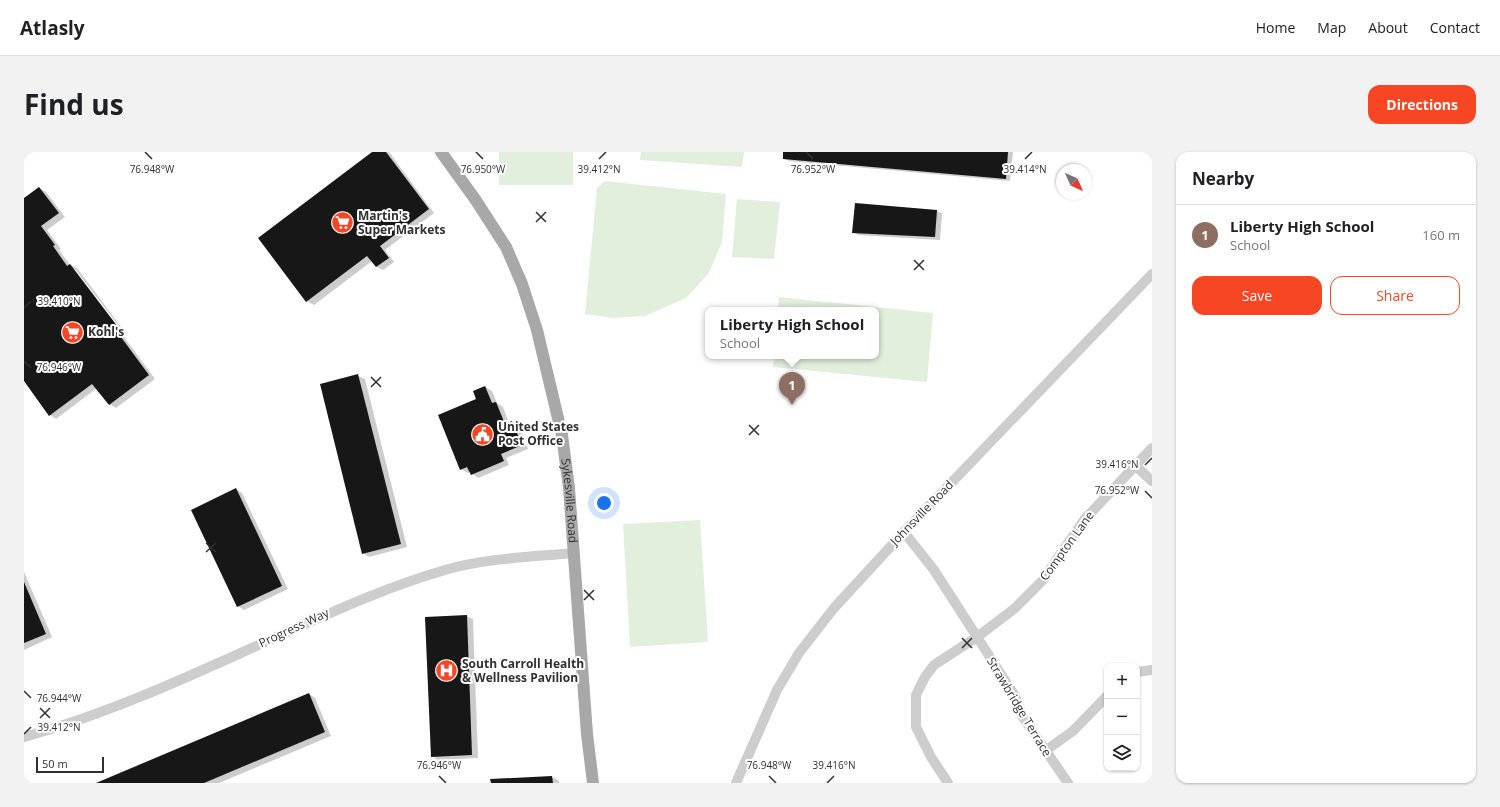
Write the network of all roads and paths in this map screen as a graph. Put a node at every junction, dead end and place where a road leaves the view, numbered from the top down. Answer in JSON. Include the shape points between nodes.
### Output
{"nodes":[{"id":1,"x":440,"y":152,"type":"edge"},
{"id":2,"x":1152,"y":274,"type":"edge"},
{"id":3,"x":1152,"y":448,"type":"edge"},
{"id":4,"x":1135,"y":465,"type":"junction"},
{"id":5,"x":1152,"y":480,"type":"edge"},
{"id":6,"x":904,"y":532,"type":"junction"},
{"id":7,"x":574,"y":553,"type":"junction"},
{"id":8,"x":977,"y":637,"type":"junction"},
{"id":9,"x":1152,"y":670,"type":"edge"},
{"id":10,"x":1140,"y":672,"type":"edge"},
{"id":11,"x":1104,"y":699,"type":"edge"},
{"id":12,"x":24,"y":737,"type":"edge"},
{"id":13,"x":1045,"y":751,"type":"junction"},
{"id":14,"x":593,"y":783,"type":"edge"},
{"id":15,"x":736,"y":783,"type":"edge"},
{"id":16,"x":948,"y":783,"type":"edge"},
{"id":17,"x":1068,"y":783,"type":"edge"}],
"edges":[{"from":1,"to":7,"type":"main road","name":"Sykesville Road","via":[[496,229],[516,267],[531,308],[562,435]]},
{"from":2,"to":6,"type":"street","name":"Johnsville Road"},
{"from":3,"to":4,"type":"street","name":"Compton Lane"},
{"from":4,"to":5,"type":"street"},
{"from":4,"to":8,"type":"street","name":"Compton Lane","via":[[1084,520],[1042,581],[1014,609]]},
{"from":6,"to":8,"type":"street","name":"Strawbridge Terrace","via":[[934,570]]},
{"from":6,"to":15,"type":"street","name":"Johnsville Road","via":[[834,608],[799,653],[766,710]]},
{"from":7,"to":12,"type":"street","name":"Progress Way","via":[[472,563],[426,576],[341,607],[140,697]]},
{"from":7,"to":14,"type":"main road","name":"Sykesville Road"},
{"from":8,"to":13,"type":"street","name":"Strawbridge Terrace","via":[[1015,696],[1022,716]]},
{"from":8,"to":16,"type":"street","name":"Compton Lane","via":[[934,665],[916,695],[916,727]]},
{"from":9,"to":10,"type":"street"},
{"from":11,"to":13,"type":"street","via":[[1073,731]]},
{"from":13,"to":17,"type":"street","name":"Strawbridge Terrace"}]}
